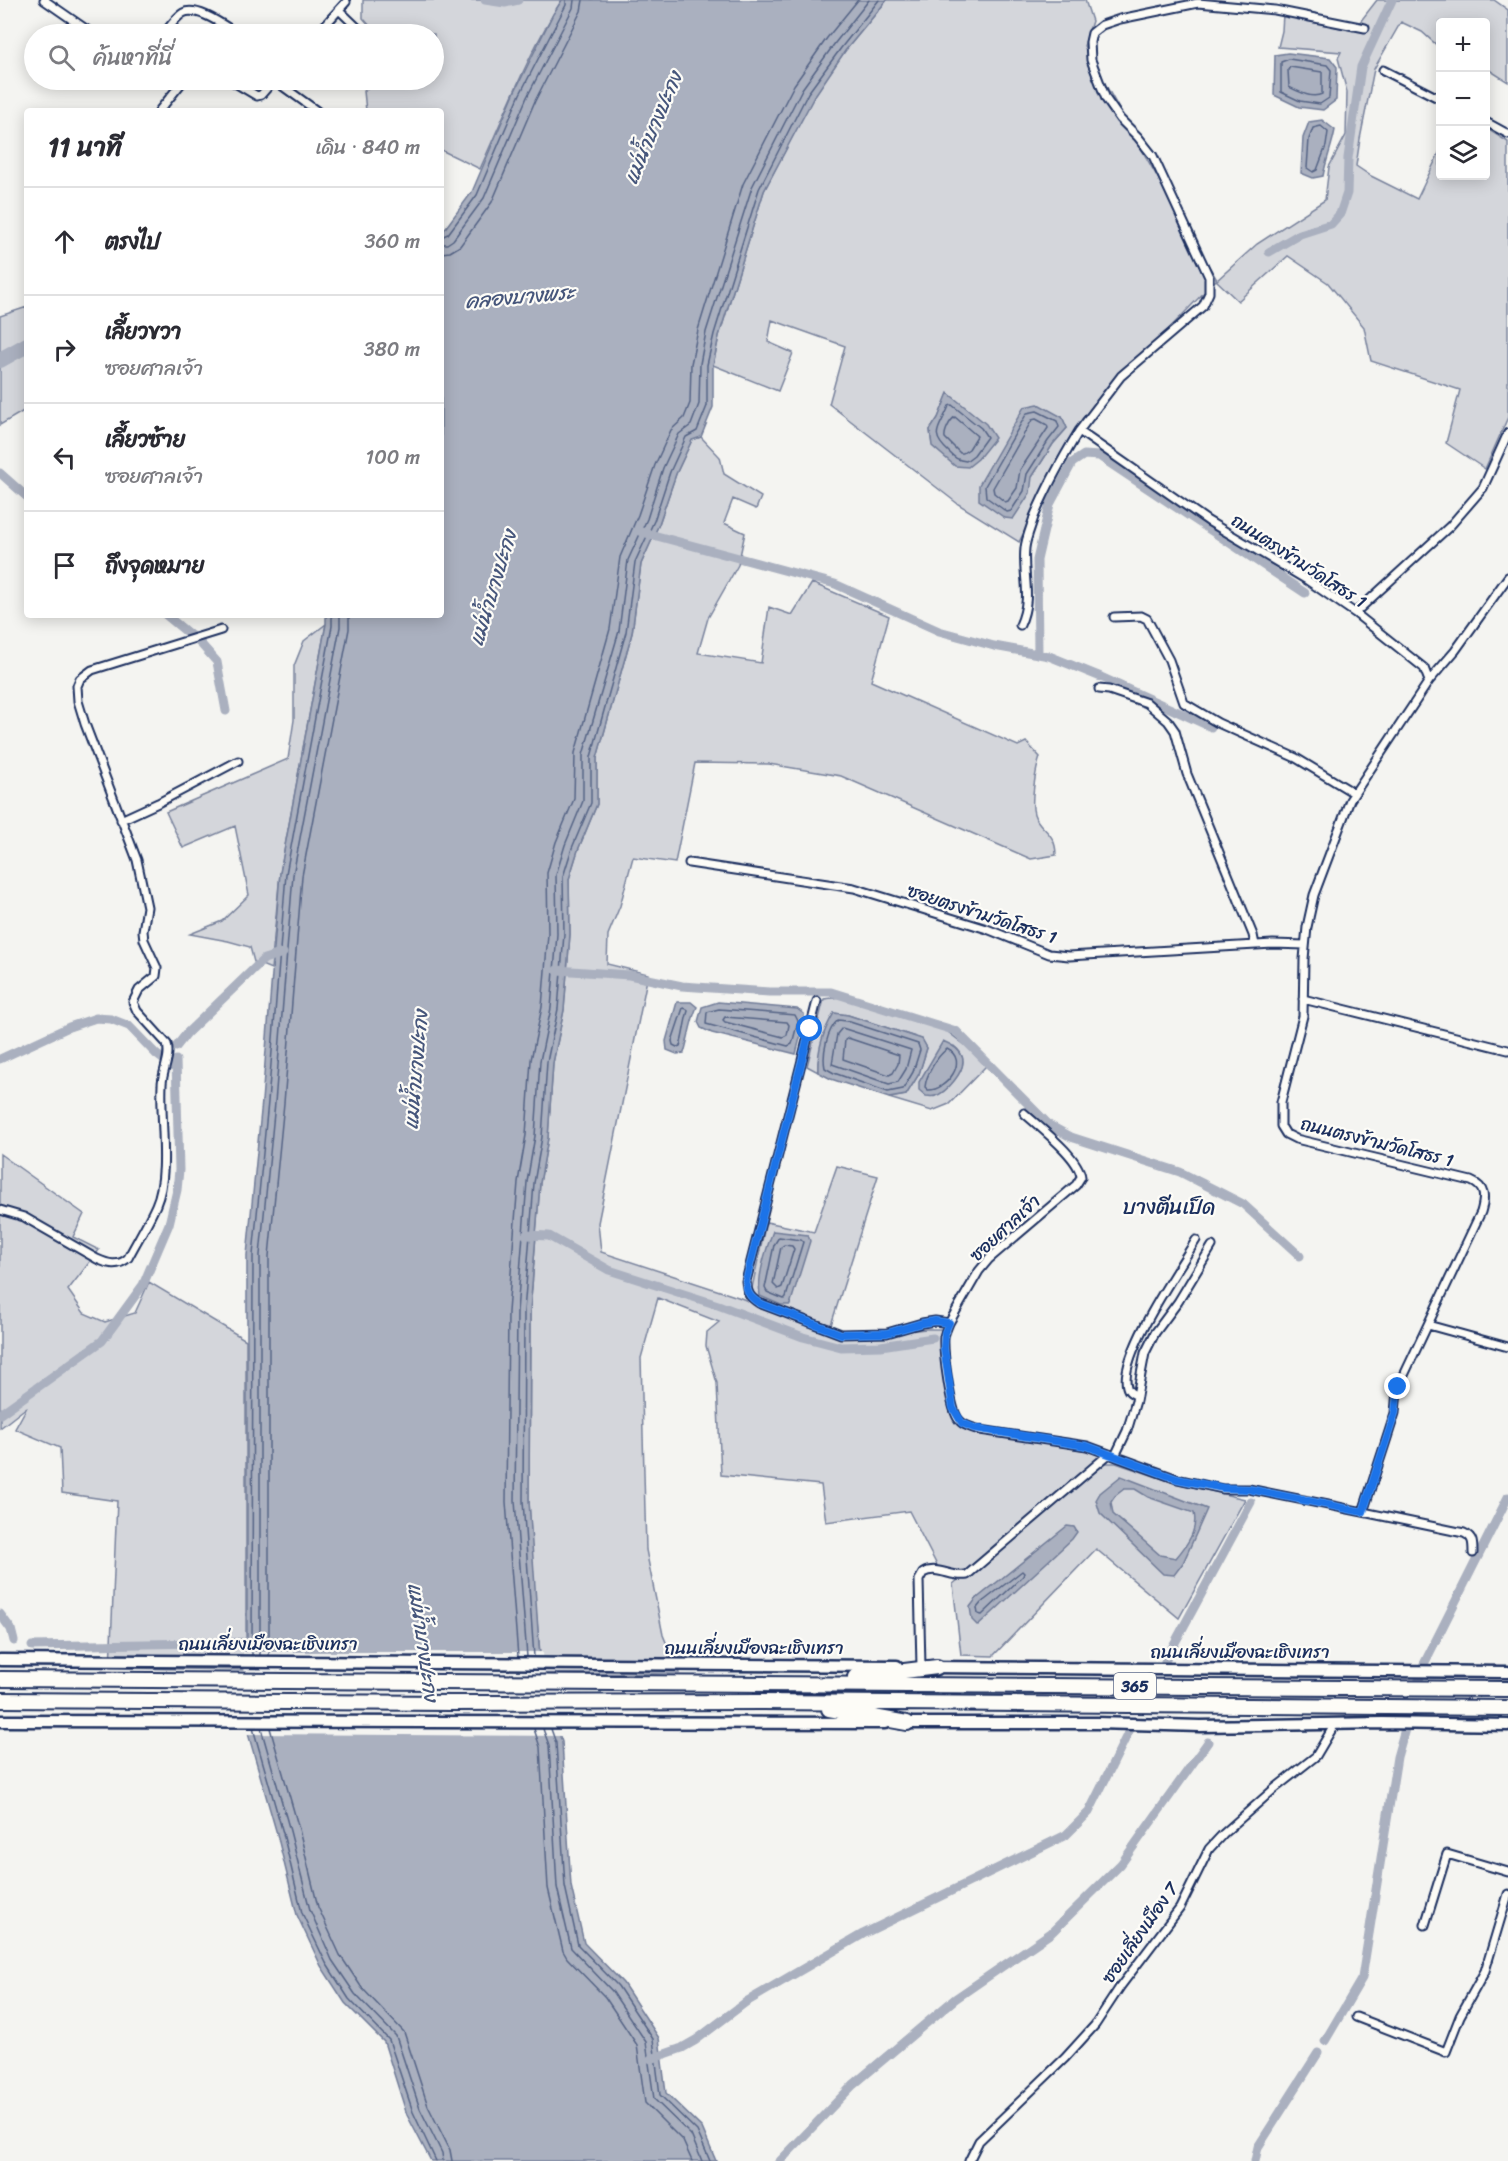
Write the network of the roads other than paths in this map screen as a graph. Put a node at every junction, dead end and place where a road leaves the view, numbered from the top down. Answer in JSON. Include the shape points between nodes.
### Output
{"nodes":[{"id":1,"x":44,"y":0,"type":"edge"},
{"id":2,"x":346,"y":2,"type":"dead end"},
{"id":3,"x":339,"y":10,"type":"junction"},
{"id":4,"x":79,"y":24,"type":"edge"},
{"id":5,"x":173,"y":24,"type":"edge"},
{"id":6,"x":221,"y":24,"type":"edge"},
{"id":7,"x":326,"y":24,"type":"edge"},
{"id":8,"x":354,"y":24,"type":"edge"},
{"id":9,"x":1365,"y":28,"type":"dead end"},
{"id":10,"x":1383,"y":70,"type":"dead end"},
{"id":11,"x":176,"y":90,"type":"edge"},
{"id":12,"x":247,"y":90,"type":"edge"},
{"id":13,"x":265,"y":90,"type":"edge"},
{"id":14,"x":288,"y":90,"type":"edge"},
{"id":15,"x":1436,"y":97,"type":"edge"},
{"id":16,"x":161,"y":108,"type":"edge"},
{"id":17,"x":313,"y":108,"type":"edge"},
{"id":18,"x":1490,"y":125,"type":"edge"},
{"id":19,"x":1508,"y":134,"type":"edge"},
{"id":20,"x":1079,"y":431,"type":"junction"},
{"id":21,"x":1508,"y":433,"type":"edge"},
{"id":22,"x":1508,"y":577,"type":"edge"},
{"id":23,"x":1355,"y":613,"type":"junction"},
{"id":24,"x":1114,"y":617,"type":"dead end"},
{"id":25,"x":1020,"y":626,"type":"dead end"},
{"id":26,"x":221,"y":630,"type":"dead end"},
{"id":27,"x":1429,"y":681,"type":"junction"},
{"id":28,"x":1099,"y":689,"type":"dead end"},
{"id":29,"x":238,"y":761,"type":"dead end"},
{"id":30,"x":1354,"y":793,"type":"junction"},
{"id":31,"x":121,"y":820,"type":"junction"},
{"id":32,"x":689,"y":863,"type":"dead end"},
{"id":33,"x":1255,"y":945,"type":"junction"},
{"id":34,"x":1305,"y":945,"type":"junction"},
{"id":35,"x":1303,"y":999,"type":"junction"},
{"id":36,"x":817,"y":1001,"type":"dead end"},
{"id":37,"x":1508,"y":1050,"type":"edge"},
{"id":38,"x":1024,"y":1113,"type":"dead end"},
{"id":39,"x":0,"y":1210,"type":"edge"},
{"id":40,"x":1196,"y":1240,"type":"dead end"},
{"id":41,"x":1212,"y":1246,"type":"dead end"},
{"id":42,"x":949,"y":1323,"type":"junction"},
{"id":43,"x":1428,"y":1325,"type":"junction"},
{"id":44,"x":1508,"y":1347,"type":"edge"},
{"id":45,"x":1137,"y":1396,"type":"junction"},
{"id":46,"x":1112,"y":1455,"type":"junction"},
{"id":47,"x":1363,"y":1512,"type":"junction"},
{"id":48,"x":1473,"y":1553,"type":"dead end"},
{"id":49,"x":0,"y":1660,"type":"edge"},
{"id":50,"x":921,"y":1667,"type":"junction"},
{"id":51,"x":937,"y":1667,"type":"junction"},
{"id":52,"x":1508,"y":1672,"type":"edge"},
{"id":53,"x":0,"y":1680,"type":"edge"},
{"id":54,"x":793,"y":1684,"type":"junction"},
{"id":55,"x":1508,"y":1689,"type":"edge"},
{"id":56,"x":0,"y":1700,"type":"edge"},
{"id":57,"x":792,"y":1703,"type":"junction"},
{"id":58,"x":1508,"y":1708,"type":"edge"},
{"id":59,"x":0,"y":1721,"type":"edge"},
{"id":60,"x":907,"y":1723,"type":"junction"},
{"id":61,"x":1335,"y":1724,"type":"junction"},
{"id":62,"x":1508,"y":1725,"type":"edge"},
{"id":63,"x":1508,"y":1872,"type":"edge"},
{"id":64,"x":1508,"y":1894,"type":"edge"},
{"id":65,"x":1425,"y":1925,"type":"dead end"},
{"id":66,"x":1356,"y":2017,"type":"dead end"},
{"id":67,"x":969,"y":2161,"type":"edge"}],
"edges":[{"from":1,"to":4,"type":"street"},
{"from":2,"to":3,"type":"street"},
{"from":3,"to":7,"type":"street"},
{"from":3,"to":8,"type":"street"},
{"from":5,"to":6,"type":"street","via":[[189,11],[200,12]]},
{"from":9,"to":20,"type":"street","via":[[1275,10],[1198,3],[1102,25],[1092,33],[1091,60],[1106,99],[1153,156],[1210,285],[1203,306],[1121,376]]},
{"from":10,"to":15,"type":"street"},
{"from":11,"to":16,"type":"street"},
{"from":12,"to":13,"type":"street","via":[[257,96]]},
{"from":14,"to":17,"type":"street"},
{"from":18,"to":19,"type":"street"},
{"from":20,"to":23,"type":"street","name":"ถนนตรงข้ามวัดโสธร 1","via":[[1208,521]]},
{"from":20,"to":25,"type":"street","via":[[1045,489],[1030,528],[1025,548],[1025,614]]},
{"from":21,"to":23,"type":"street","via":[[1483,488],[1450,526]]},
{"from":22,"to":27,"type":"street"},
{"from":23,"to":27,"type":"street","name":"ถนนตรงข้ามวัดโสธร 1","via":[[1424,668]]},
{"from":24,"to":30,"type":"street","via":[[1141,615],[1147,619],[1169,660],[1184,703],[1296,758]]},
{"from":26,"to":31,"type":"street","via":[[92,670],[80,679],[77,686],[82,715]]},
{"from":27,"to":30,"type":"street","name":"ถนนตรงข้ามวัดโสธร 1"},
{"from":28,"to":33,"type":"street","via":[[1147,703],[1175,731],[1187,774]]},
{"from":29,"to":31,"type":"street"},
{"from":30,"to":34,"type":"street","name":"ถนนตรงข้ามวัดโสธร 1","via":[[1314,895]]},
{"from":31,"to":39,"type":"street","via":[[146,895],[144,940],[157,968],[156,976],[139,990],[133,1002],[167,1044],[162,1084],[163,1163],[157,1204],[128,1258],[109,1264],[24,1217]]},
{"from":32,"to":33,"type":"street","name":"ซอยตรงข้ามวัดโสธร 1","via":[[854,888],[987,929],[1049,954]]},
{"from":33,"to":34,"type":"street","name":"ซอยตรงข้ามวัดโสธร 1"},
{"from":34,"to":35,"type":"street","name":"ถนนตรงข้ามวัดโสธร 1"},
{"from":35,"to":37,"type":"street"},
{"from":35,"to":43,"type":"street","name":"ถนนตรงข้ามวัดโสธร 1","via":[[1300,1034],[1281,1102],[1280,1122],[1286,1134],[1471,1181],[1482,1188],[1481,1212]]},
{"from":36,"to":42,"type":"street","via":[[746,1281],[747,1292],[759,1303],[841,1334],[887,1333],[922,1323]]},
{"from":38,"to":42,"type":"street","name":"ซอยศาลเจ้า","via":[[1069,1156],[1081,1177],[983,1265]]},
{"from":40,"to":45,"type":"street","via":[[1141,1330],[1127,1378],[1130,1392]]},
{"from":41,"to":45,"type":"street","via":[[1145,1353]]},
{"from":42,"to":46,"type":"street","name":"ซอยศาลเจ้า","via":[[944,1339],[945,1356],[953,1408],[962,1423],[980,1430],[1087,1446]]},
{"from":43,"to":44,"type":"street"},
{"from":43,"to":47,"type":"street","via":[[1398,1387],[1395,1413]]},
{"from":45,"to":46,"type":"street","via":[[1126,1431]]},
{"from":46,"to":47,"type":"street","name":"ซอยศาลเจ้า","via":[[1177,1479]]},
{"from":46,"to":50,"type":"street","via":[[967,1575],[934,1569],[923,1573],[919,1580]]},
{"from":47,"to":48,"type":"street","name":"ซอยศาลเจ้า","via":[[1464,1533],[1472,1540]]},
{"from":49,"to":50,"type":"main road","name":"ถนนเลี่ยงเมืองฉะเชิงเทรา","number":"365"},
{"from":50,"to":51,"type":"main road","name":"ถนนเลี่ยงเมืองฉะเชิงเทรา","number":"365"},
{"from":51,"to":52,"type":"main road","name":"ถนนเลี่ยงเมืองฉะเชิงเทรา","number":"365"},
{"from":51,"to":54,"type":"highway"},
{"from":53,"to":54,"type":"highway","name":"ถนนเลี่ยงเมืองฉะเชิงเทรา","number":"365"},
{"from":54,"to":55,"type":"highway","name":"ถนนเลี่ยงเมืองฉะเชิงเทรา","number":"365"},
{"from":56,"to":57,"type":"highway","number":"365"},
{"from":57,"to":58,"type":"highway","number":"365"},
{"from":57,"to":60,"type":"highway"},
{"from":59,"to":60,"type":"main road","number":"365"},
{"from":60,"to":61,"type":"main road","number":"365"},
{"from":61,"to":62,"type":"main road","number":"365"},
{"from":61,"to":67,"type":"street","name":"ซอยเลี่ยงเมือง 7","via":[[1316,1756],[1209,1849],[1180,1908],[1095,2025],[980,2141]]},
{"from":63,"to":65,"type":"street","via":[[1447,1854]]},
{"from":64,"to":66,"type":"street","via":[[1485,1971],[1457,2022],[1446,2052]]}]}
